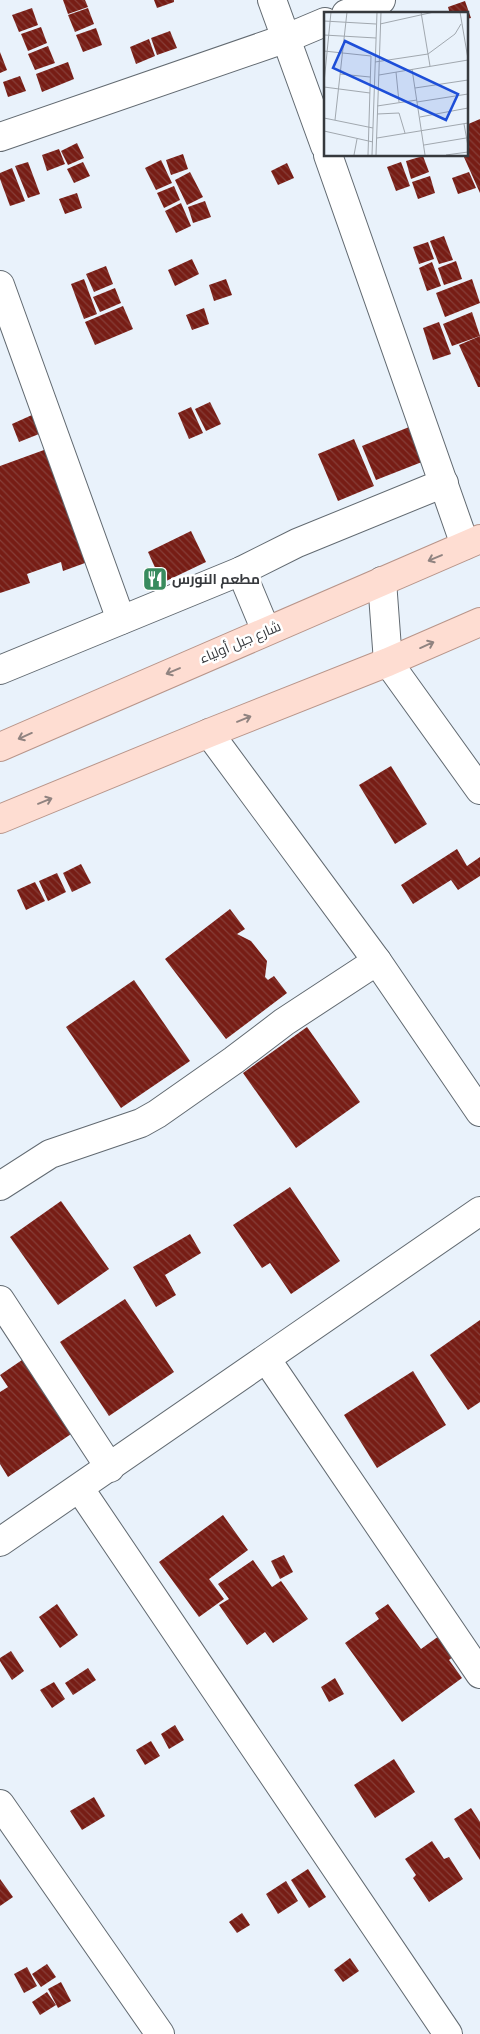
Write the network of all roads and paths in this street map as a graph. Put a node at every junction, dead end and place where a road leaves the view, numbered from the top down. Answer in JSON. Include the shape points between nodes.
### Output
{"nodes":[{"id":1,"x":272,"y":0,"type":"edge"},
{"id":2,"x":381,"y":0,"type":"edge"},
{"id":3,"x":351,"y":12,"type":"edge"},
{"id":4,"x":324,"y":22,"type":"edge"},
{"id":5,"x":287,"y":38,"type":"junction"},
{"id":6,"x":0,"y":136,"type":"edge"},
{"id":7,"x":324,"y":143,"type":"edge"},
{"id":8,"x":328,"y":156,"type":"edge"},
{"id":9,"x":0,"y":285,"type":"edge"},
{"id":10,"x":444,"y":482,"type":"junction"},
{"id":11,"x":473,"y":542,"type":"edge"},
{"id":12,"x":240,"y":571,"type":"junction"},
{"id":13,"x":382,"y":582,"type":"junction"},
{"id":14,"x":121,"y":620,"type":"junction"},
{"id":15,"x":480,"y":622,"type":"edge"},
{"id":16,"x":266,"y":631,"type":"junction"},
{"id":17,"x":388,"y":662,"type":"junction"},
{"id":18,"x":0,"y":670,"type":"edge"},
{"id":19,"x":209,"y":733,"type":"junction"},
{"id":20,"x":0,"y":747,"type":"edge"},
{"id":21,"x":480,"y":790,"type":"edge"},
{"id":22,"x":0,"y":819,"type":"edge"},
{"id":23,"x":377,"y":960,"type":"junction"},
{"id":24,"x":480,"y":1112,"type":"edge"},
{"id":25,"x":0,"y":1186,"type":"edge"},
{"id":26,"x":480,"y":1211,"type":"edge"},
{"id":27,"x":1,"y":1304,"type":"edge"},
{"id":28,"x":267,"y":1360,"type":"junction"},
{"id":29,"x":110,"y":1468,"type":"junction"},
{"id":30,"x":80,"y":1488,"type":"junction"},
{"id":31,"x":0,"y":1542,"type":"edge"},
{"id":32,"x":480,"y":1674,"type":"edge"},
{"id":33,"x":0,"y":1804,"type":"edge"},
{"id":34,"x":160,"y":2034,"type":"edge"},
{"id":35,"x":448,"y":2034,"type":"edge"}],
"edges":[{"from":1,"to":5,"type":"street"},
{"from":2,"to":3,"type":"street"},
{"from":4,"to":5,"type":"street"},
{"from":5,"to":6,"type":"street"},
{"from":5,"to":7,"type":"street"},
{"from":8,"to":10,"type":"street"},
{"from":9,"to":14,"type":"street"},
{"from":10,"to":11,"type":"street"},
{"from":10,"to":12,"type":"street","via":[[297,543]]},
{"from":11,"to":13,"type":"main road","name":"شارع جبل أولياء","one_way":true},
{"from":12,"to":14,"type":"street"},
{"from":12,"to":16,"type":"street"},
{"from":13,"to":16,"type":"main road","name":"شارع جبل أولياء"},
{"from":13,"to":17,"type":"street"},
{"from":14,"to":18,"type":"street"},
{"from":17,"to":15,"type":"main road","one_way":true},
{"from":16,"to":20,"type":"main road","name":"شارع جبل أولياء","one_way":true},
{"from":19,"to":17,"type":"main road","one_way":true},
{"from":17,"to":21,"type":"street"},
{"from":22,"to":19,"type":"main road","one_way":true},
{"from":19,"to":23,"type":"street"},
{"from":23,"to":24,"type":"street"},
{"from":23,"to":25,"type":"street","via":[[284,1022],[157,1114],[50,1154]]},
{"from":26,"to":28,"type":"street"},
{"from":27,"to":29,"type":"street"},
{"from":28,"to":29,"type":"street"},
{"from":28,"to":32,"type":"street"},
{"from":29,"to":30,"type":"street"},
{"from":30,"to":31,"type":"street"},
{"from":30,"to":35,"type":"street"},
{"from":33,"to":34,"type":"street"}]}
